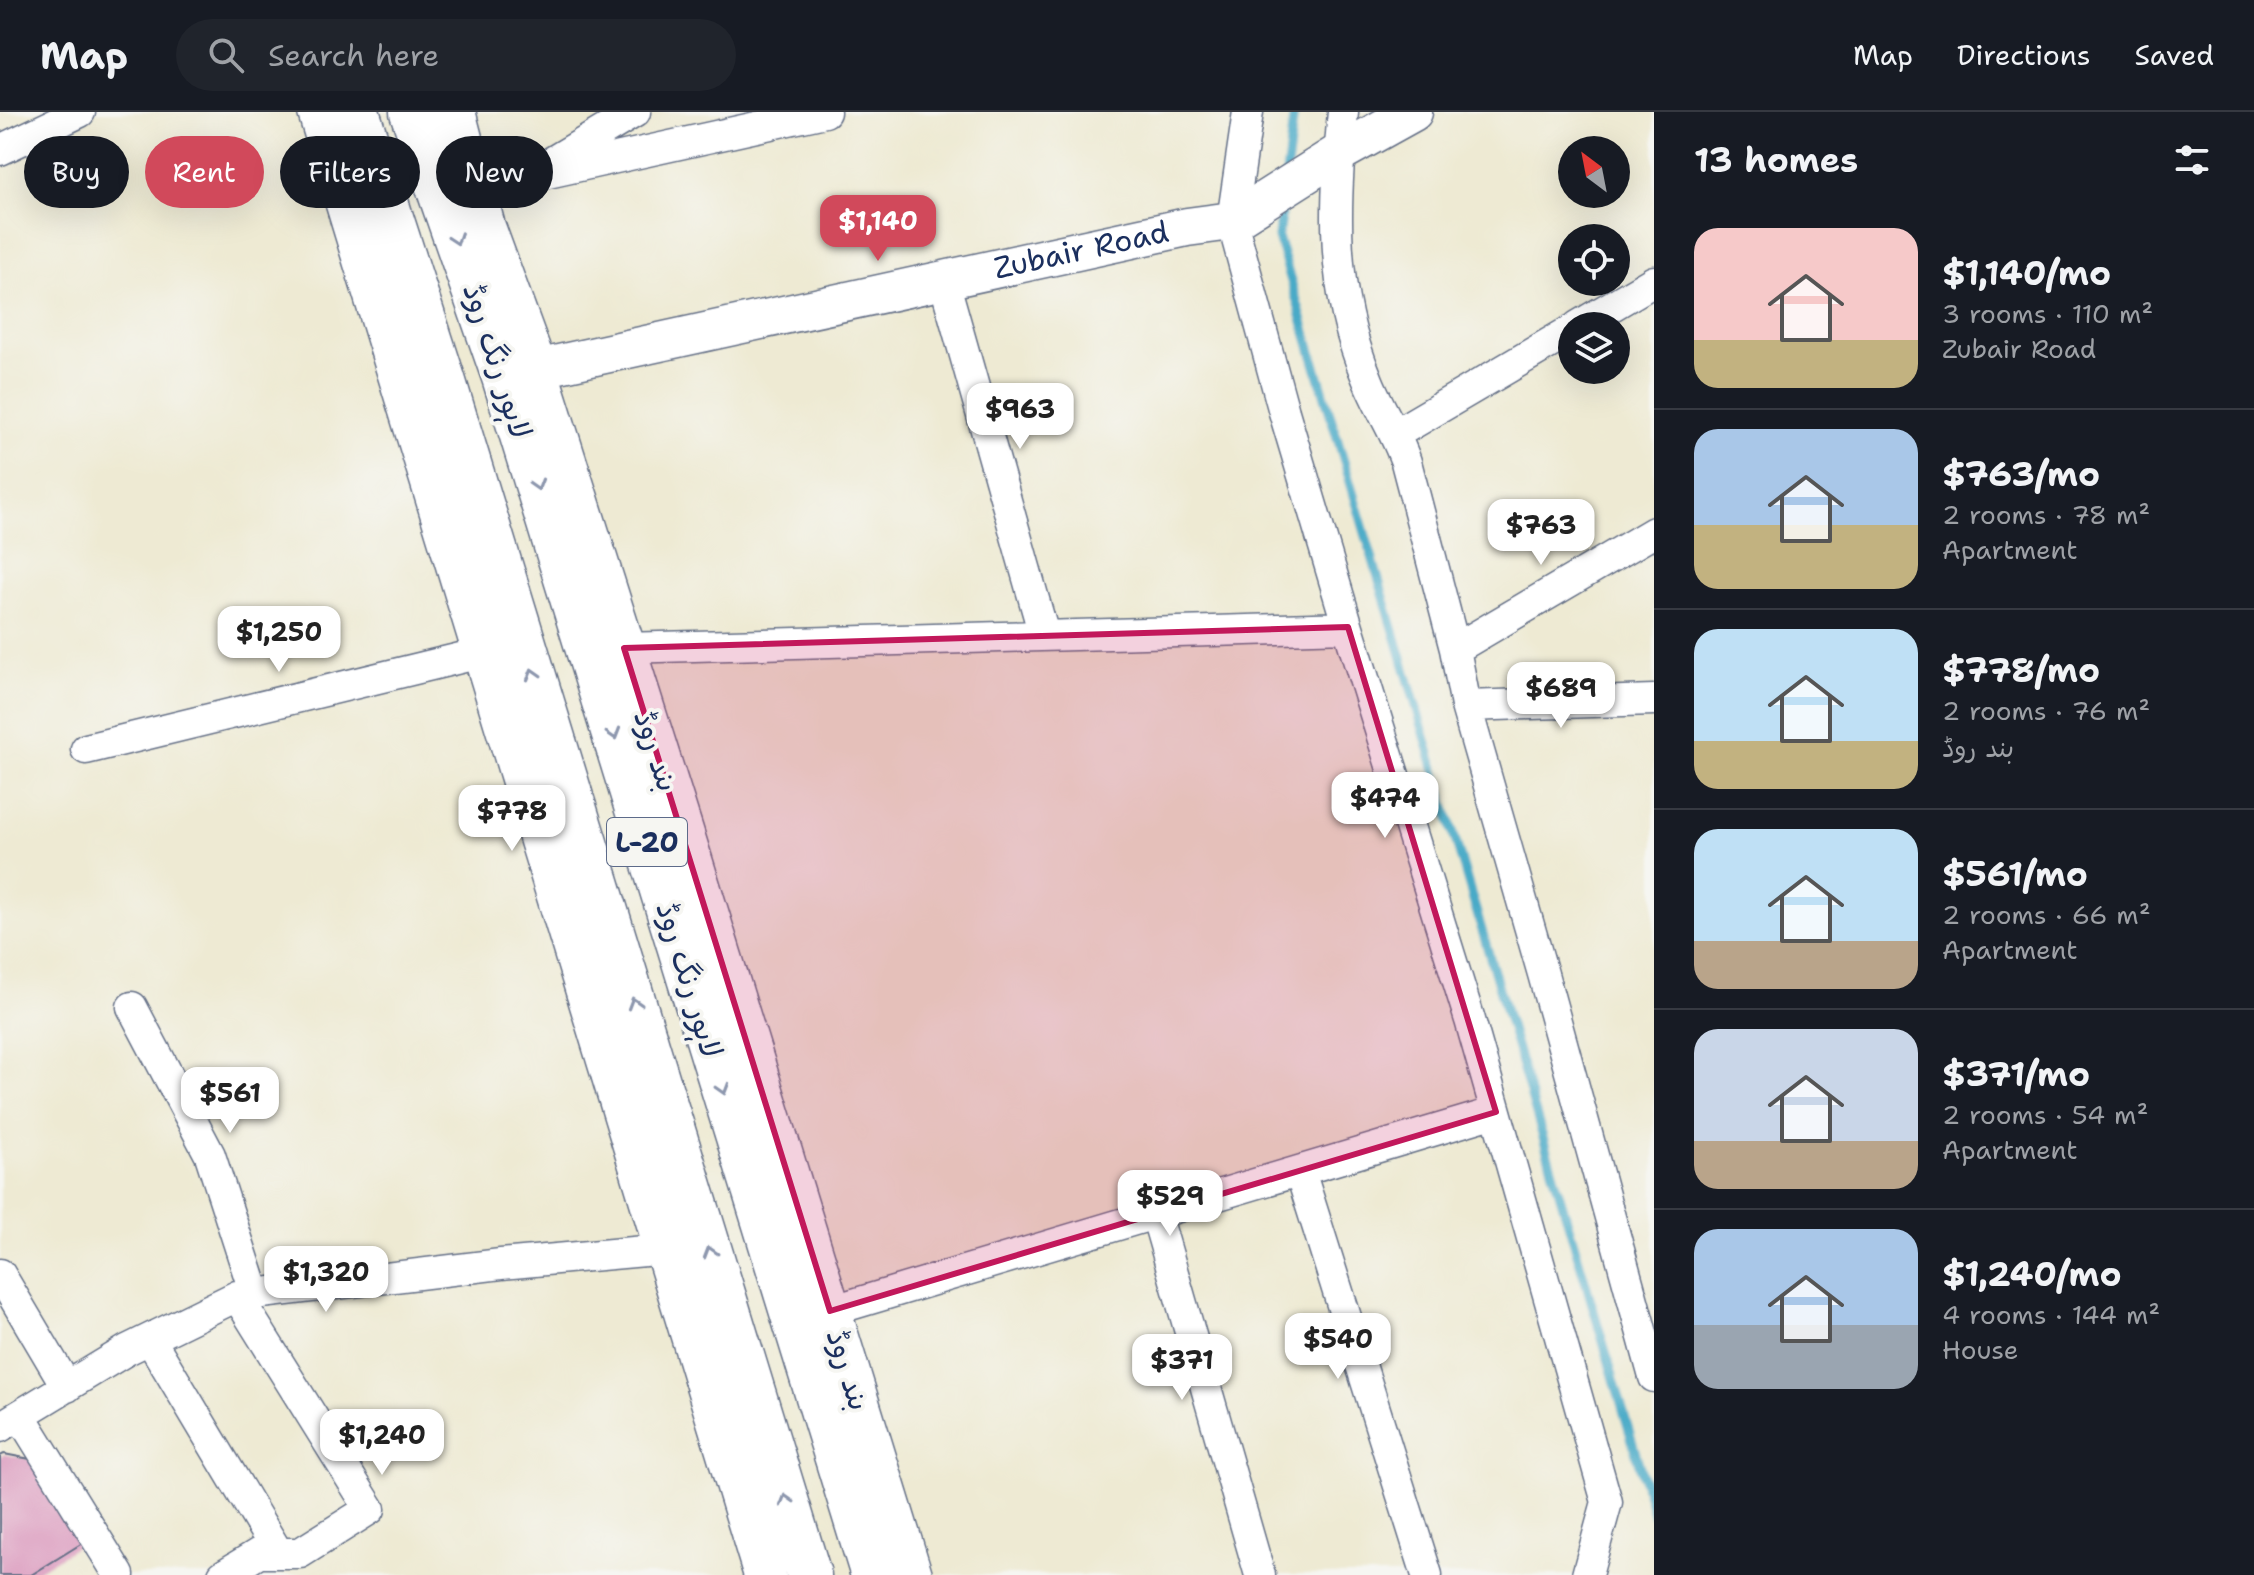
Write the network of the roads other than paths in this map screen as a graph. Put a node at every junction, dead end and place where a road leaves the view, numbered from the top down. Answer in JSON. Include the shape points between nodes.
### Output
{"nodes":[{"id":1,"x":80,"y":112,"type":"edge"},
{"id":2,"x":319,"y":112,"type":"edge"},
{"id":3,"x":357,"y":112,"type":"edge"},
{"id":4,"x":412,"y":112,"type":"edge"},
{"id":5,"x":454,"y":112,"type":"edge"},
{"id":6,"x":635,"y":112,"type":"edge"},
{"id":7,"x":825,"y":112,"type":"edge"},
{"id":8,"x":1248,"y":112,"type":"edge"},
{"id":9,"x":1343,"y":112,"type":"edge"},
{"id":10,"x":1413,"y":112,"type":"edge"},
{"id":11,"x":460,"y":136,"type":"edge"},
{"id":12,"x":0,"y":150,"type":"edge"},
{"id":13,"x":1332,"y":157,"type":"junction"},
{"id":14,"x":553,"y":161,"type":"edge"},
{"id":15,"x":553,"y":172,"type":"edge"},
{"id":16,"x":479,"y":208,"type":"edge"},
{"id":17,"x":1245,"y":213,"type":"junction"},
{"id":18,"x":944,"y":281,"type":"junction"},
{"id":19,"x":1654,"y":281,"type":"edge"},
{"id":20,"x":1602,"y":312,"type":"edge"},
{"id":21,"x":1558,"y":338,"type":"edge"},
{"id":22,"x":536,"y":369,"type":"junction"},
{"id":23,"x":1395,"y":434,"type":"junction"},
{"id":24,"x":1654,"y":532,"type":"edge"},
{"id":25,"x":1348,"y":627,"type":"junction"},
{"id":26,"x":1044,"y":635,"type":"junction"},
{"id":27,"x":624,"y":648,"type":"junction"},
{"id":28,"x":1455,"y":649,"type":"junction"},
{"id":29,"x":485,"y":652,"type":"junction"},
{"id":30,"x":1654,"y":700,"type":"edge"},
{"id":31,"x":1466,"y":706,"type":"junction"},
{"id":32,"x":86,"y":749,"type":"dead end"},
{"id":33,"x":132,"y":1007,"type":"dead end"},
{"id":34,"x":1496,"y":1112,"type":"junction"},
{"id":35,"x":1300,"y":1171,"type":"junction"},
{"id":36,"x":1156,"y":1214,"type":"junction"},
{"id":37,"x":667,"y":1249,"type":"junction"},
{"id":38,"x":0,"y":1274,"type":"edge"},
{"id":39,"x":246,"y":1295,"type":"junction"},
{"id":40,"x":830,"y":1311,"type":"junction"},
{"id":41,"x":150,"y":1339,"type":"junction"},
{"id":42,"x":1654,"y":1377,"type":"edge"},
{"id":43,"x":67,"y":1387,"type":"junction"},
{"id":44,"x":10,"y":1421,"type":"edge"},
{"id":45,"x":278,"y":1553,"type":"junction"},
{"id":46,"x":119,"y":1575,"type":"edge"},
{"id":47,"x":223,"y":1575,"type":"edge"},
{"id":48,"x":765,"y":1575,"type":"edge"},
{"id":49,"x":809,"y":1575,"type":"edge"},
{"id":50,"x":873,"y":1575,"type":"edge"},
{"id":51,"x":911,"y":1575,"type":"edge"},
{"id":52,"x":1260,"y":1575,"type":"edge"},
{"id":53,"x":1427,"y":1575,"type":"edge"},
{"id":54,"x":1587,"y":1575,"type":"edge"}],
"edges":[{"from":1,"to":12,"type":"street"},
{"from":2,"to":29,"type":"main road"},
{"from":49,"to":3,"type":"highway","name":"لاہور رنگ روڈ","number":"L-20","one_way":true},
{"from":4,"to":50,"type":"highway","name":"لاہور رنگ روڈ","number":"L-20","one_way":true,"via":[[504,377]]},
{"from":5,"to":11,"type":"main road","name":"بند روڈ"},
{"from":6,"to":14,"type":"street"},
{"from":7,"to":15,"type":"street"},
{"from":8,"to":17,"type":"street"},
{"from":9,"to":13,"type":"street"},
{"from":10,"to":13,"type":"street","name":"Zubair Road"},
{"from":13,"to":17,"type":"street","name":"Zubair Road"},
{"from":13,"to":23,"type":"street","via":[[1336,257],[1345,312],[1366,376]]},
{"from":16,"to":22,"type":"main road","name":"بند روڈ"},
{"from":17,"to":18,"type":"street","name":"Zubair Road"},
{"from":17,"to":25,"type":"street","via":[[1284,412]]},
{"from":18,"to":22,"type":"street","name":"Zubair Road"},
{"from":18,"to":26,"type":"street"},
{"from":19,"to":20,"type":"street"},
{"from":21,"to":23,"type":"street"},
{"from":22,"to":27,"type":"main road","name":"بند روڈ"},
{"from":23,"to":28,"type":"street"},
{"from":24,"to":28,"type":"street"},
{"from":25,"to":26,"type":"street"},
{"from":25,"to":34,"type":"street"},
{"from":26,"to":27,"type":"street"},
{"from":27,"to":40,"type":"main road","name":"بند روڈ"},
{"from":28,"to":31,"type":"street"},
{"from":29,"to":32,"type":"street"},
{"from":29,"to":37,"type":"main road"},
{"from":30,"to":31,"type":"street"},
{"from":31,"to":42,"type":"street"},
{"from":33,"to":39,"type":"street","via":[[210,1155]]},
{"from":34,"to":35,"type":"street"},
{"from":34,"to":54,"type":"street","via":[[1607,1502]]},
{"from":35,"to":36,"type":"street"},
{"from":35,"to":53,"type":"street"},
{"from":36,"to":40,"type":"street"},
{"from":36,"to":52,"type":"street"},
{"from":37,"to":39,"type":"street"},
{"from":37,"to":48,"type":"main road"},
{"from":38,"to":43,"type":"street"},
{"from":39,"to":41,"type":"street"},
{"from":39,"to":45,"type":"street","via":[[370,1509],[300,1553]]},
{"from":40,"to":51,"type":"main road","name":"بند روڈ"},
{"from":41,"to":43,"type":"street"},
{"from":41,"to":45,"type":"street"},
{"from":43,"to":44,"type":"street"},
{"from":44,"to":46,"type":"street"},
{"from":45,"to":47,"type":"street","via":[[259,1553]]}]}
